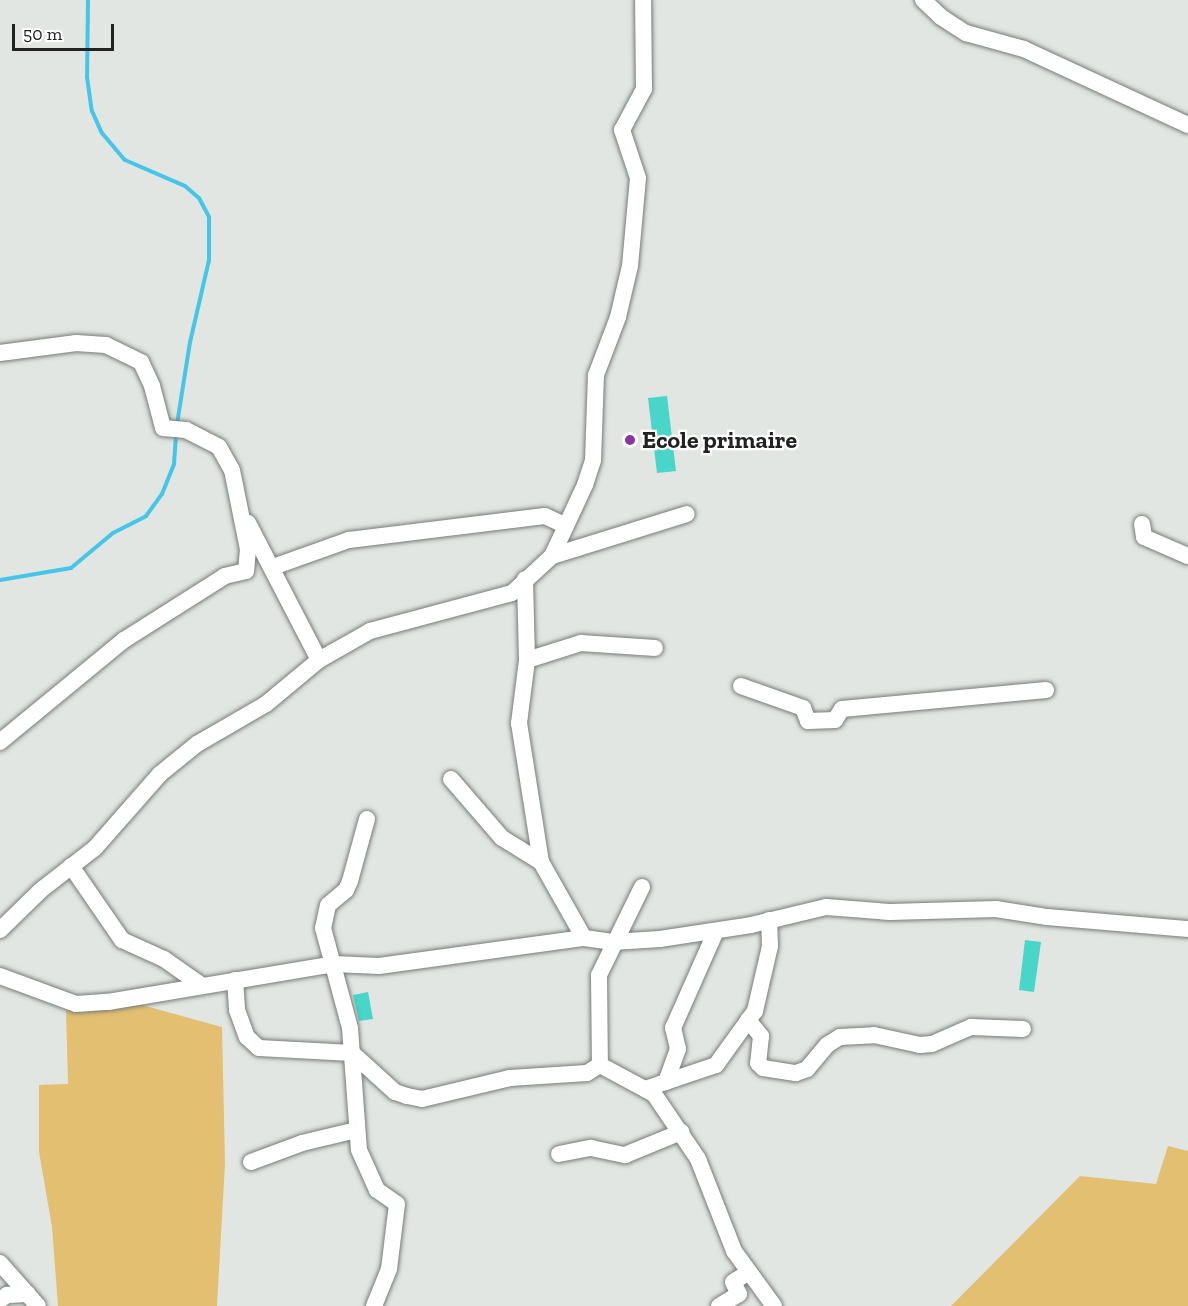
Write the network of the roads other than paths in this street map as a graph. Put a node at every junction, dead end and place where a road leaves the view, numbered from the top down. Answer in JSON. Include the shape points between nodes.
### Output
{"nodes":[{"id":1,"x":643,"y":0,"type":"edge"},
{"id":2,"x":923,"y":0,"type":"edge"},
{"id":3,"x":1188,"y":125,"type":"edge"},
{"id":4,"x":0,"y":353,"type":"edge"},
{"id":5,"x":687,"y":514,"type":"dead end"},
{"id":6,"x":243,"y":516,"type":"junction"},
{"id":7,"x":1142,"y":524,"type":"dead end"},
{"id":8,"x":564,"y":525,"type":"junction"},
{"id":9,"x":552,"y":556,"type":"junction"},
{"id":10,"x":1188,"y":556,"type":"edge"},
{"id":11,"x":273,"y":567,"type":"junction"},
{"id":12,"x":525,"y":579,"type":"junction"},
{"id":13,"x":655,"y":648,"type":"dead end"},
{"id":14,"x":319,"y":660,"type":"junction"},
{"id":15,"x":527,"y":660,"type":"junction"},
{"id":16,"x":741,"y":686,"type":"dead end"},
{"id":17,"x":1046,"y":690,"type":"dead end"},
{"id":18,"x":0,"y":742,"type":"edge"},
{"id":19,"x":452,"y":779,"type":"dead end"},
{"id":20,"x":367,"y":819,"type":"dead end"},
{"id":21,"x":541,"y":862,"type":"junction"},
{"id":22,"x":71,"y":866,"type":"junction"},
{"id":23,"x":642,"y":887,"type":"dead end"},
{"id":24,"x":769,"y":920,"type":"junction"},
{"id":25,"x":1188,"y":929,"type":"edge"},
{"id":26,"x":0,"y":930,"type":"edge"},
{"id":27,"x":716,"y":931,"type":"junction"},
{"id":28,"x":584,"y":938,"type":"junction"},
{"id":29,"x":613,"y":942,"type":"junction"},
{"id":30,"x":334,"y":964,"type":"junction"},
{"id":31,"x":0,"y":976,"type":"edge"},
{"id":32,"x":235,"y":980,"type":"junction"},
{"id":33,"x":201,"y":985,"type":"junction"},
{"id":34,"x":748,"y":1020,"type":"junction"},
{"id":35,"x":1023,"y":1029,"type":"dead end"},
{"id":36,"x":352,"y":1053,"type":"junction"},
{"id":37,"x":600,"y":1065,"type":"junction"},
{"id":38,"x":666,"y":1082,"type":"junction"},
{"id":39,"x":645,"y":1089,"type":"junction"},
{"id":40,"x":356,"y":1130,"type":"junction"},
{"id":41,"x":681,"y":1132,"type":"junction"},
{"id":42,"x":559,"y":1154,"type":"dead end"},
{"id":43,"x":251,"y":1162,"type":"dead end"},
{"id":44,"x":0,"y":1263,"type":"edge"},
{"id":45,"x":749,"y":1272,"type":"junction"},
{"id":46,"x":0,"y":1300,"type":"edge"},
{"id":47,"x":33,"y":1300,"type":"edge"},
{"id":48,"x":374,"y":1306,"type":"edge"},
{"id":49,"x":719,"y":1306,"type":"edge"},
{"id":50,"x":774,"y":1306,"type":"edge"}],
"edges":[{"from":1,"to":8,"type":"street","via":[[644,89],[622,130],[638,178],[630,266],[618,317],[596,375],[593,460]]},
{"from":2,"to":3,"type":"street","via":[[966,33],[1024,49]]},
{"from":4,"to":6,"type":"street","via":[[76,343],[105,345],[141,362],[163,428],[186,430],[219,447],[232,470]]},
{"from":5,"to":9,"type":"street"},
{"from":6,"to":11,"type":"street"},
{"from":6,"to":18,"type":"street","via":[[248,549],[246,571],[225,576],[124,640]]},
{"from":7,"to":10,"type":"street","via":[[1144,537]]},
{"from":8,"to":9,"type":"street"},
{"from":8,"to":11,"type":"street","via":[[545,516],[349,540]]},
{"from":9,"to":12,"type":"street"},
{"from":11,"to":14,"type":"street"},
{"from":12,"to":14,"type":"street","via":[[512,593],[498,598],[370,631]]},
{"from":12,"to":15,"type":"street"},
{"from":13,"to":15,"type":"street","via":[[581,643]]},
{"from":14,"to":22,"type":"street","via":[[266,704],[197,744],[159,774],[95,848]]},
{"from":15,"to":21,"type":"street","via":[[519,723]]},
{"from":16,"to":17,"type":"street","via":[[803,708],[808,721],[835,720],[842,709]]},
{"from":19,"to":21,"type":"street","via":[[502,838]]},
{"from":20,"to":30,"type":"street","via":[[346,890],[324,912],[323,927]]},
{"from":21,"to":28,"type":"street"},
{"from":22,"to":26,"type":"street"},
{"from":22,"to":33,"type":"street","via":[[122,940],[164,959]]},
{"from":23,"to":29,"type":"street"},
{"from":24,"to":25,"type":"street","via":[[826,907],[890,912],[996,909]]},
{"from":24,"to":27,"type":"street"},
{"from":24,"to":34,"type":"street","via":[[768,956],[755,1011]]},
{"from":27,"to":29,"type":"street"},
{"from":27,"to":38,"type":"street","via":[[673,1028],[678,1049]]},
{"from":28,"to":29,"type":"street"},
{"from":28,"to":30,"type":"street","via":[[379,966]]},
{"from":29,"to":37,"type":"street","via":[[596,988]]},
{"from":30,"to":32,"type":"street"},
{"from":30,"to":36,"type":"street"},
{"from":31,"to":33,"type":"street","via":[[76,1004]]},
{"from":32,"to":33,"type":"street"},
{"from":32,"to":36,"type":"street","via":[[237,1010],[247,1037],[259,1048]]},
{"from":34,"to":35,"type":"street","via":[[761,1036],[758,1063],[762,1068],[796,1073],[807,1069],[827,1045],[840,1037],[874,1035],[920,1045],[932,1044],[971,1027]]},
{"from":34,"to":38,"type":"street","via":[[712,1069]]},
{"from":36,"to":37,"type":"street","via":[[395,1092],[422,1099],[510,1078],[592,1072]]},
{"from":36,"to":40,"type":"street"},
{"from":37,"to":39,"type":"street"},
{"from":38,"to":39,"type":"street"},
{"from":39,"to":41,"type":"street","via":[[654,1094]]},
{"from":40,"to":43,"type":"street","via":[[302,1143]]},
{"from":40,"to":48,"type":"street","via":[[366,1171],[377,1190],[397,1204],[389,1269]]},
{"from":41,"to":42,"type":"street","via":[[625,1155],[591,1148]]},
{"from":41,"to":45,"type":"street","via":[[698,1159],[734,1251]]},
{"from":44,"to":47,"type":"street"},
{"from":45,"to":49,"type":"street","via":[[733,1282],[739,1294]]},
{"from":45,"to":50,"type":"street"},
{"from":46,"to":47,"type":"street","via":[[7,1295]]}]}
